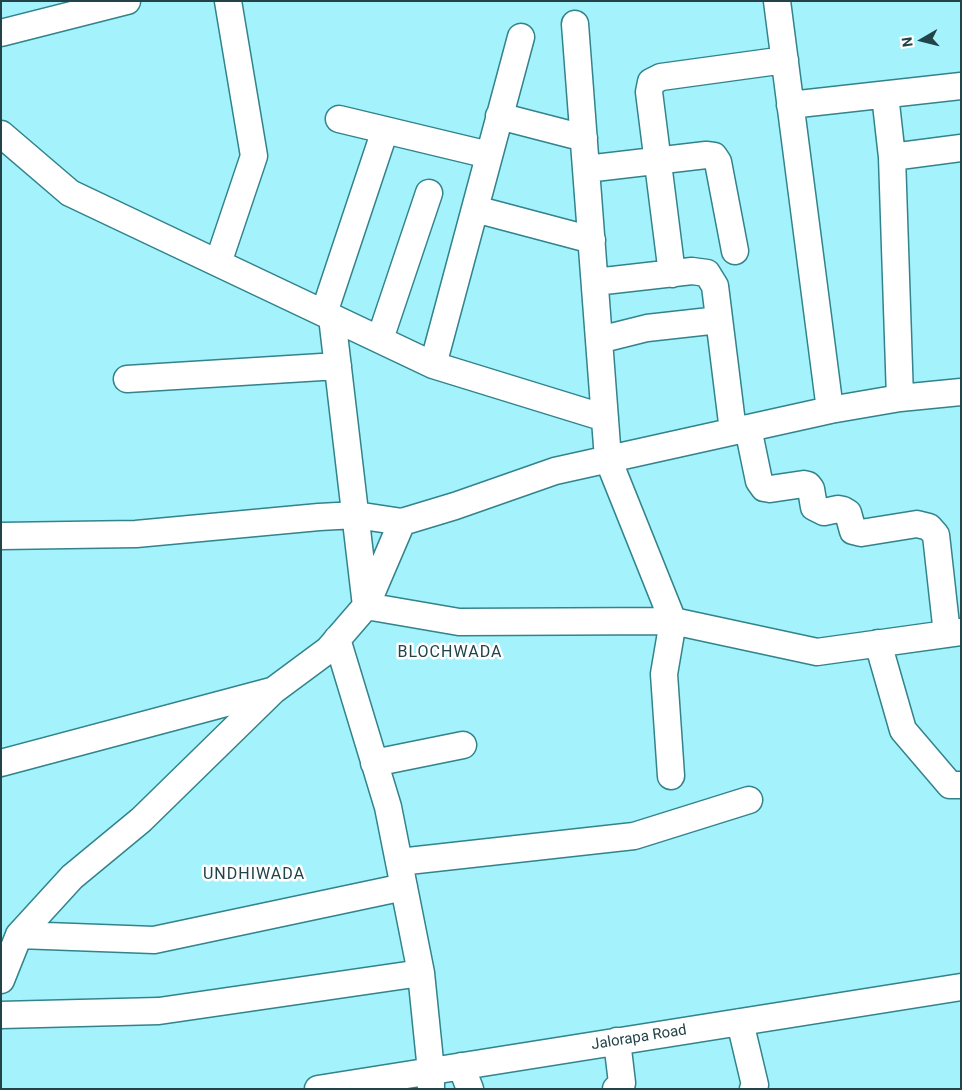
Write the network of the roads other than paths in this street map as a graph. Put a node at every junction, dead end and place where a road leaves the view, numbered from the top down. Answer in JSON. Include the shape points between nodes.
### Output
{"nodes":[{"id":1,"x":127,"y":1,"type":"edge"},
{"id":2,"x":228,"y":1,"type":"edge"},
{"id":3,"x":777,"y":1,"type":"edge"},
{"id":4,"x":575,"y":24,"type":"dead end"},
{"id":5,"x":1,"y":33,"type":"edge"},
{"id":6,"x":520,"y":37,"type":"dead end"},
{"id":7,"x":785,"y":60,"type":"junction"},
{"id":8,"x":961,"y":86,"type":"edge"},
{"id":9,"x":885,"y":95,"type":"junction"},
{"id":10,"x":790,"y":105,"type":"junction"},
{"id":11,"x":499,"y":116,"type":"junction"},
{"id":12,"x":339,"y":119,"type":"dead end"},
{"id":13,"x":385,"y":130,"type":"junction"},
{"id":14,"x":1,"y":134,"type":"edge"},
{"id":15,"x":584,"y":138,"type":"junction"},
{"id":16,"x":961,"y":148,"type":"edge"},
{"id":17,"x":489,"y":155,"type":"junction"},
{"id":18,"x":892,"y":157,"type":"junction"},
{"id":19,"x":657,"y":161,"type":"junction"},
{"id":20,"x":586,"y":169,"type":"junction"},
{"id":21,"x":429,"y":192,"type":"dead end"},
{"id":22,"x":474,"y":209,"type":"junction"},
{"id":23,"x":592,"y":240,"type":"junction"},
{"id":24,"x":735,"y":251,"type":"dead end"},
{"id":25,"x":218,"y":263,"type":"junction"},
{"id":26,"x":672,"y":274,"type":"junction"},
{"id":27,"x":595,"y":282,"type":"junction"},
{"id":28,"x":328,"y":315,"type":"junction"},
{"id":29,"x":719,"y":320,"type":"junction"},
{"id":30,"x":380,"y":339,"type":"junction"},
{"id":31,"x":599,"y":340,"type":"junction"},
{"id":32,"x":433,"y":364,"type":"junction"},
{"id":33,"x":338,"y":366,"type":"junction"},
{"id":34,"x":128,"y":379,"type":"dead end"},
{"id":35,"x":961,"y":392,"type":"edge"},
{"id":36,"x":900,"y":398,"type":"junction"},
{"id":37,"x":830,"y":410,"type":"junction"},
{"id":38,"x":605,"y":418,"type":"junction"},
{"id":39,"x":740,"y":429,"type":"junction"},
{"id":40,"x":608,"y":459,"type":"junction"},
{"id":41,"x":356,"y":515,"type":"junction"},
{"id":42,"x":402,"y":522,"type":"junction"},
{"id":43,"x":1,"y":536,"type":"edge"},
{"id":44,"x":366,"y":606,"type":"junction"},
{"id":45,"x":673,"y":621,"type":"junction"},
{"id":46,"x":954,"y":633,"type":"edge"},
{"id":47,"x":337,"y":639,"type":"junction"},
{"id":48,"x":878,"y":643,"type":"junction"},
{"id":49,"x":274,"y":690,"type":"junction"},
{"id":50,"x":462,"y":745,"type":"dead end"},
{"id":51,"x":1,"y":763,"type":"edge"},
{"id":52,"x":374,"y":763,"type":"junction"},
{"id":53,"x":671,"y":776,"type":"dead end"},
{"id":54,"x":961,"y":785,"type":"edge"},
{"id":55,"x":749,"y":800,"type":"dead end"},
{"id":56,"x":399,"y":862,"type":"junction"},
{"id":57,"x":404,"y":887,"type":"junction"},
{"id":58,"x":19,"y":935,"type":"junction"},
{"id":59,"x":421,"y":973,"type":"junction"},
{"id":60,"x":1,"y":980,"type":"edge"},
{"id":61,"x":961,"y":987,"type":"edge"},
{"id":62,"x":1,"y":1015,"type":"edge"},
{"id":63,"x":740,"y":1022,"type":"junction"},
{"id":64,"x":617,"y":1041,"type":"junction"},
{"id":65,"x":466,"y":1077,"type":"edge"},
{"id":66,"x":431,"y":1080,"type":"edge"},
{"id":67,"x":318,"y":1089,"type":"edge"},
{"id":68,"x":616,"y":1089,"type":"edge"},
{"id":69,"x":753,"y":1089,"type":"edge"}],
"edges":[{"from":1,"to":5,"type":"street"},
{"from":2,"to":25,"type":"street","via":[[254,156]]},
{"from":3,"to":7,"type":"street"},
{"from":4,"to":15,"type":"street"},
{"from":6,"to":11,"type":"street"},
{"from":7,"to":10,"type":"street"},
{"from":7,"to":19,"type":"street","via":[[661,77],[651,82],[649,92]]},
{"from":8,"to":9,"type":"street"},
{"from":9,"to":10,"type":"street"},
{"from":9,"to":18,"type":"street"},
{"from":10,"to":37,"type":"street"},
{"from":11,"to":15,"type":"street"},
{"from":11,"to":17,"type":"street"},
{"from":12,"to":13,"type":"street"},
{"from":13,"to":17,"type":"street"},
{"from":13,"to":28,"type":"street"},
{"from":14,"to":25,"type":"street","via":[[70,193]]},
{"from":15,"to":20,"type":"street"},
{"from":16,"to":18,"type":"street"},
{"from":17,"to":22,"type":"street"},
{"from":18,"to":36,"type":"street"},
{"from":19,"to":20,"type":"street"},
{"from":19,"to":24,"type":"street","via":[[714,156],[718,162]]},
{"from":19,"to":26,"type":"street"},
{"from":20,"to":23,"type":"street"},
{"from":21,"to":30,"type":"street"},
{"from":22,"to":23,"type":"street"},
{"from":22,"to":32,"type":"street"},
{"from":23,"to":27,"type":"street"},
{"from":25,"to":28,"type":"street"},
{"from":26,"to":27,"type":"street"},
{"from":26,"to":29,"type":"street","via":[[707,273],[715,286]]},
{"from":27,"to":31,"type":"street"},
{"from":28,"to":30,"type":"street"},
{"from":28,"to":33,"type":"street"},
{"from":29,"to":31,"type":"street","via":[[647,328]]},
{"from":29,"to":39,"type":"street"},
{"from":30,"to":32,"type":"street"},
{"from":31,"to":38,"type":"street"},
{"from":32,"to":38,"type":"street"},
{"from":33,"to":34,"type":"street"},
{"from":33,"to":41,"type":"street"},
{"from":35,"to":36,"type":"street"},
{"from":36,"to":37,"type":"street"},
{"from":37,"to":39,"type":"street"},
{"from":38,"to":40,"type":"street"},
{"from":39,"to":40,"type":"street"},
{"from":39,"to":46,"type":"street","via":[[764,488],[808,484],[814,507],[824,512],[843,510],[848,513],[853,531],[861,533],[917,524],[929,528],[936,535]]},
{"from":40,"to":42,"type":"street","via":[[555,472]]},
{"from":40,"to":45,"type":"street"},
{"from":41,"to":42,"type":"street"},
{"from":41,"to":43,"type":"street","via":[[136,534]]},
{"from":41,"to":44,"type":"street"},
{"from":42,"to":44,"type":"street"},
{"from":44,"to":45,"type":"street","via":[[459,622]]},
{"from":44,"to":47,"type":"street"},
{"from":45,"to":48,"type":"street","via":[[817,652]]},
{"from":45,"to":53,"type":"street","via":[[664,674]]},
{"from":46,"to":48,"type":"street"},
{"from":47,"to":49,"type":"street","via":[[328,650]]},
{"from":47,"to":52,"type":"street"},
{"from":48,"to":54,"type":"street","via":[[903,730],[950,785]]},
{"from":49,"to":51,"type":"street"},
{"from":49,"to":58,"type":"street","via":[[141,820],[72,877]]},
{"from":50,"to":52,"type":"street"},
{"from":52,"to":56,"type":"street","via":[[388,807]]},
{"from":55,"to":56,"type":"street","via":[[634,836]]},
{"from":56,"to":57,"type":"street"},
{"from":57,"to":58,"type":"street","via":[[154,940]]},
{"from":57,"to":59,"type":"street"},
{"from":58,"to":60,"type":"street"},
{"from":59,"to":62,"type":"street","via":[[159,1011]]},
{"from":59,"to":66,"type":"street"},
{"from":61,"to":63,"type":"street","name":"Jalorapa Road"},
{"from":63,"to":64,"type":"street","name":"Jalorapa Road"},
{"from":63,"to":69,"type":"street","via":[[755,1085]]},
{"from":64,"to":65,"type":"street","name":"Jalorapa Road"},
{"from":64,"to":68,"type":"street","via":[[622,1082]]},
{"from":65,"to":66,"type":"street","name":"Jalorapa Road"},
{"from":66,"to":67,"type":"street","name":"Jalorapa Road"}]}
